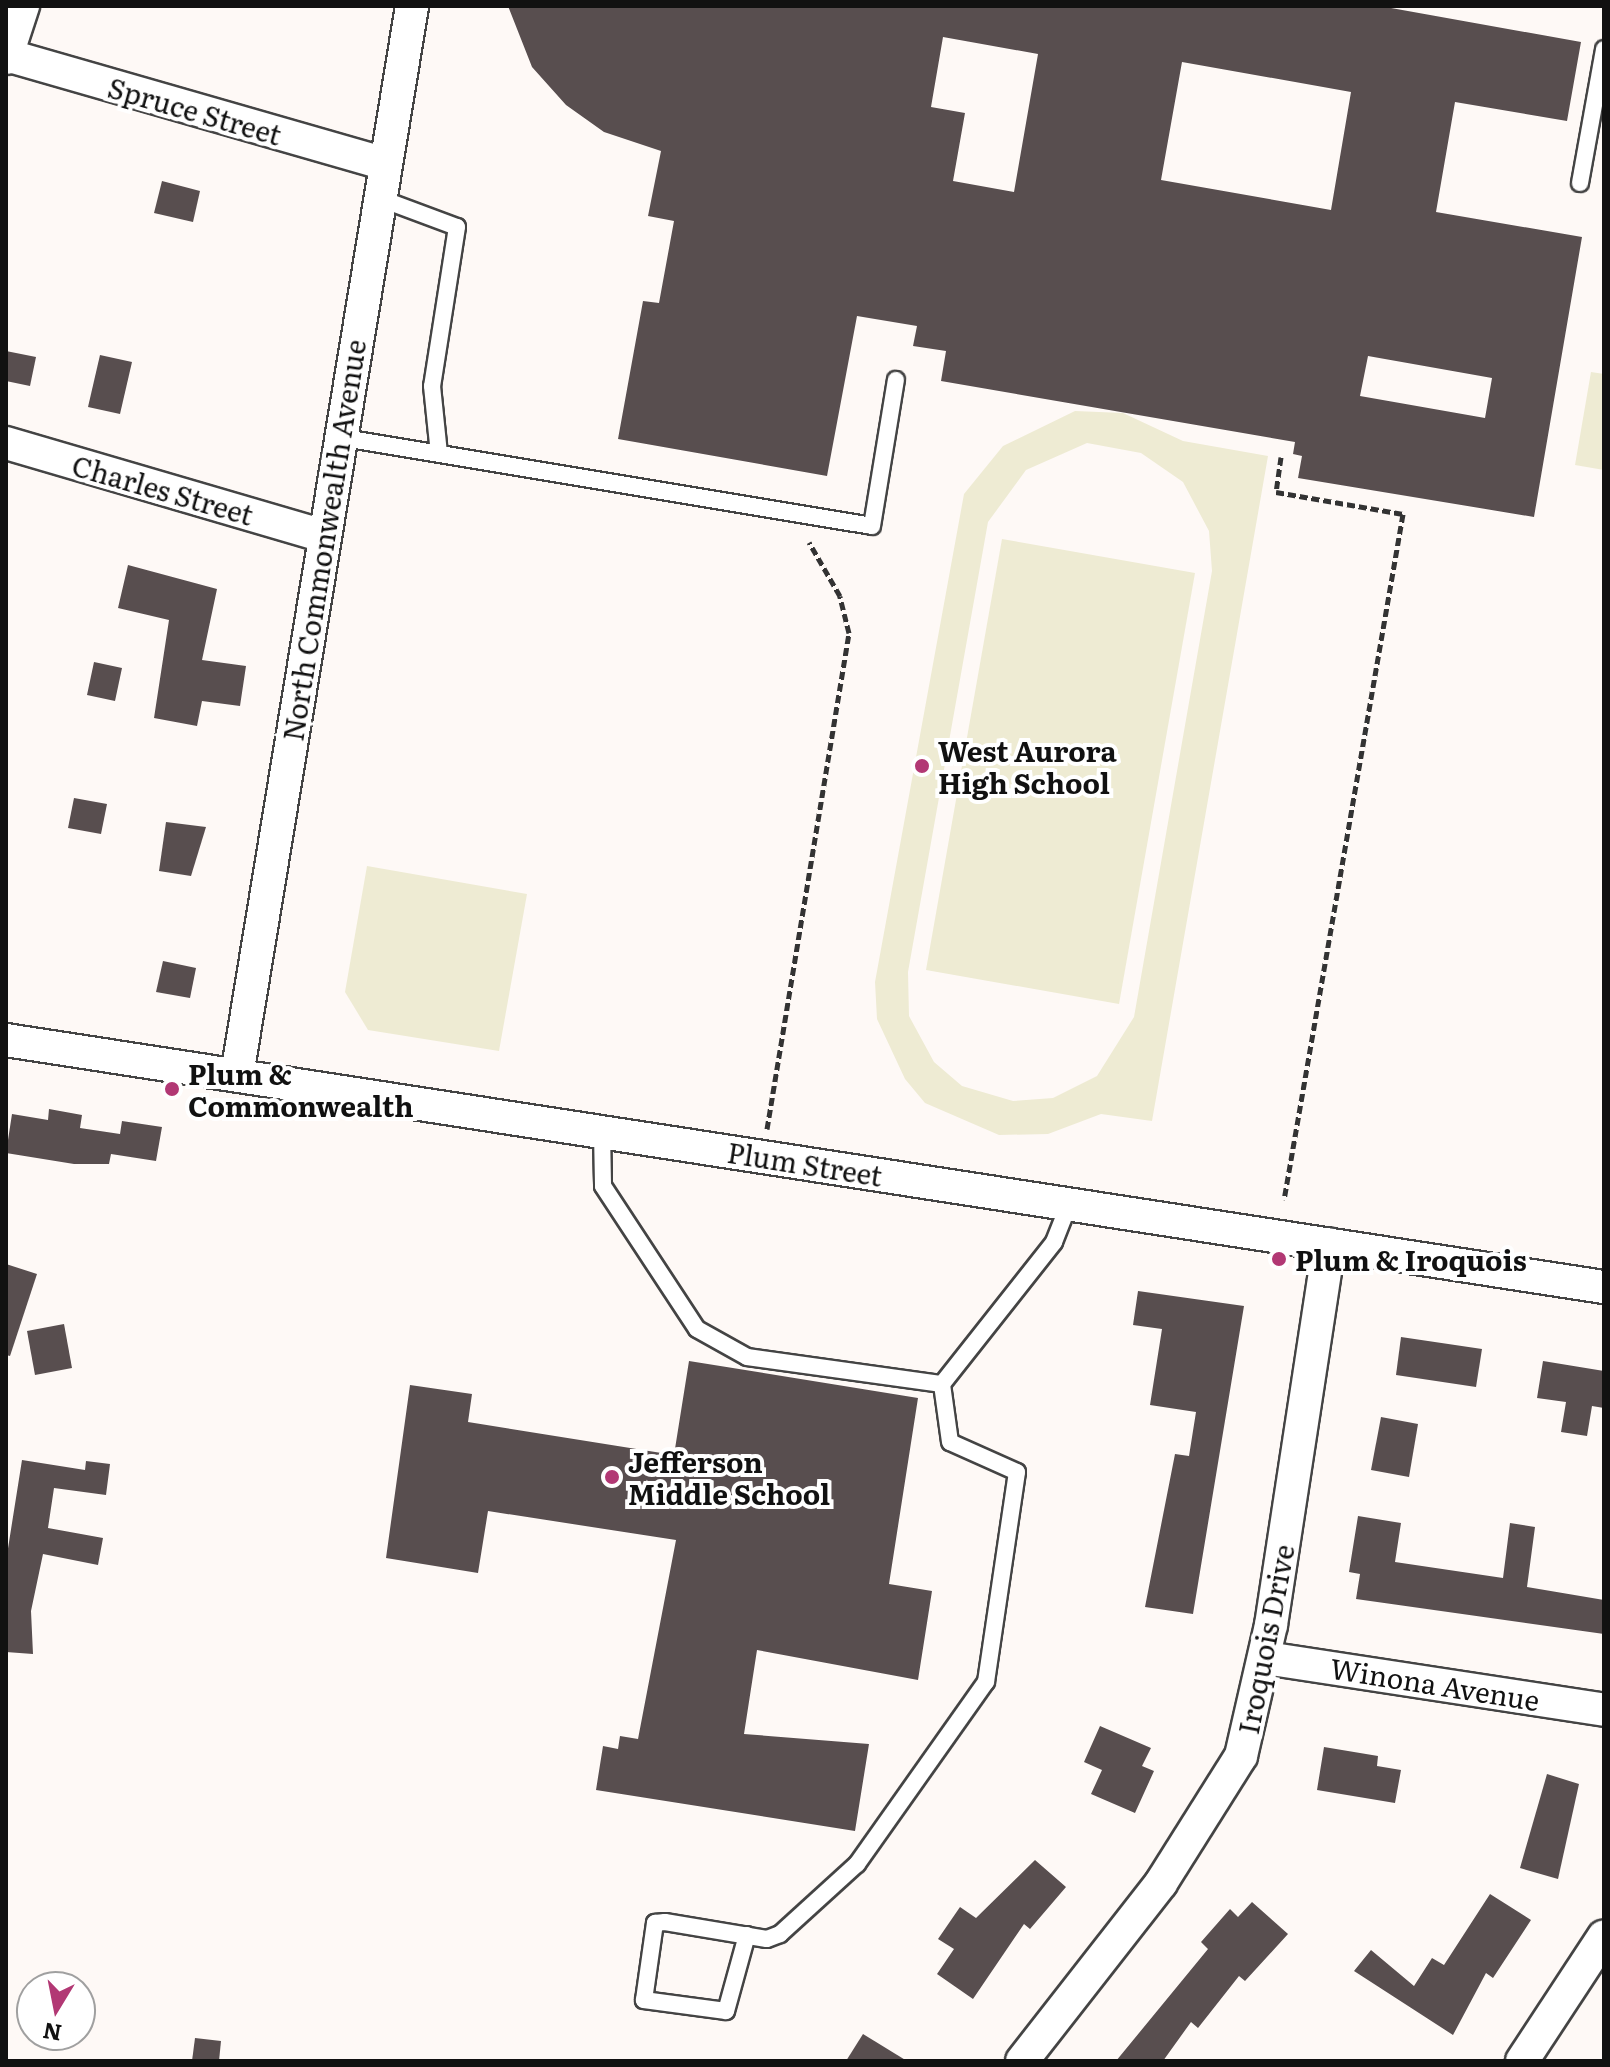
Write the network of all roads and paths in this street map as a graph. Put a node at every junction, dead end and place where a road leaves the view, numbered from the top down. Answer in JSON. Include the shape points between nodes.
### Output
{"nodes":[{"id":1,"x":23,"y":6,"type":"edge"},
{"id":2,"x":412,"y":6,"type":"edge"},
{"id":3,"x":1604,"y":49,"type":"edge"},
{"id":4,"x":6,"y":56,"type":"edge"},
{"id":5,"x":385,"y":164,"type":"junction"},
{"id":6,"x":1580,"y":183,"type":"dead end"},
{"id":7,"x":379,"y":198,"type":"junction"},
{"id":8,"x":896,"y":380,"type":"dead end"},
{"id":9,"x":338,"y":437,"type":"junction"},
{"id":10,"x":6,"y":443,"type":"edge"},
{"id":11,"x":439,"y":454,"type":"junction"},
{"id":12,"x":1281,"y":457,"type":"dead end"},
{"id":13,"x":321,"y":535,"type":"junction"},
{"id":14,"x":809,"y":542,"type":"dead end"},
{"id":15,"x":6,"y":1040,"type":"edge"},
{"id":16,"x":237,"y":1075,"type":"junction"},
{"id":17,"x":602,"y":1132,"type":"junction"},
{"id":18,"x":766,"y":1139,"type":"dead end"},
{"id":19,"x":1284,"y":1200,"type":"dead end"},
{"id":20,"x":1069,"y":1204,"type":"junction"},
{"id":21,"x":1329,"y":1244,"type":"junction"},
{"id":22,"x":1604,"y":1287,"type":"edge"},
{"id":23,"x":942,"y":1384,"type":"junction"},
{"id":24,"x":1266,"y":1658,"type":"junction"},
{"id":25,"x":1604,"y":1710,"type":"edge"},
{"id":26,"x":747,"y":1935,"type":"junction"},
{"id":27,"x":1604,"y":1936,"type":"edge"},
{"id":28,"x":1022,"y":2061,"type":"edge"},
{"id":29,"x":1522,"y":2061,"type":"edge"}],
"edges":[{"from":1,"to":4,"type":"street"},
{"from":2,"to":5,"type":"street","name":"North Commonwealth Avenue"},
{"from":3,"to":6,"type":"lane"},
{"from":4,"to":5,"type":"street","name":"Spruce Street"},
{"from":5,"to":7,"type":"street","name":"North Commonwealth Avenue"},
{"from":7,"to":9,"type":"street","name":"North Commonwealth Avenue"},
{"from":7,"to":11,"type":"lane","via":[[457,227],[432,386]]},
{"from":8,"to":11,"type":"lane","via":[[872,526]]},
{"from":9,"to":11,"type":"lane"},
{"from":9,"to":13,"type":"street","name":"North Commonwealth Avenue"},
{"from":10,"to":13,"type":"street","name":"Charles Street"},
{"from":12,"to":19,"type":"path","via":[[1276,492],[1403,514]]},
{"from":13,"to":16,"type":"street","name":"North Commonwealth Avenue"},
{"from":14,"to":18,"type":"path","via":[[840,596],[849,633]]},
{"from":15,"to":16,"type":"street","name":"Plum Street"},
{"from":16,"to":17,"type":"street","name":"Plum Street"},
{"from":17,"to":20,"type":"street","name":"Plum Street"},
{"from":17,"to":23,"type":"lane","via":[[603,1186],[697,1329],[725,1350]]},
{"from":20,"to":21,"type":"street","name":"Plum Street"},
{"from":20,"to":23,"type":"lane","via":[[1054,1242]]},
{"from":21,"to":22,"type":"street","name":"Plum Street"},
{"from":21,"to":24,"type":"street","name":"Iroquois Drive"},
{"from":23,"to":26,"type":"lane","via":[[950,1442],[1017,1472],[986,1682],[857,1864],[780,1934]]},
{"from":24,"to":25,"type":"street","name":"Winona Avenue"},
{"from":24,"to":28,"type":"street","name":"Iroquois Drive","via":[[1256,1712],[1218,1797]]},
{"from":26,"to":26,"type":"lane","via":[[655,1923],[644,2000],[726,2011]]},
{"from":27,"to":29,"type":"street"}]}
